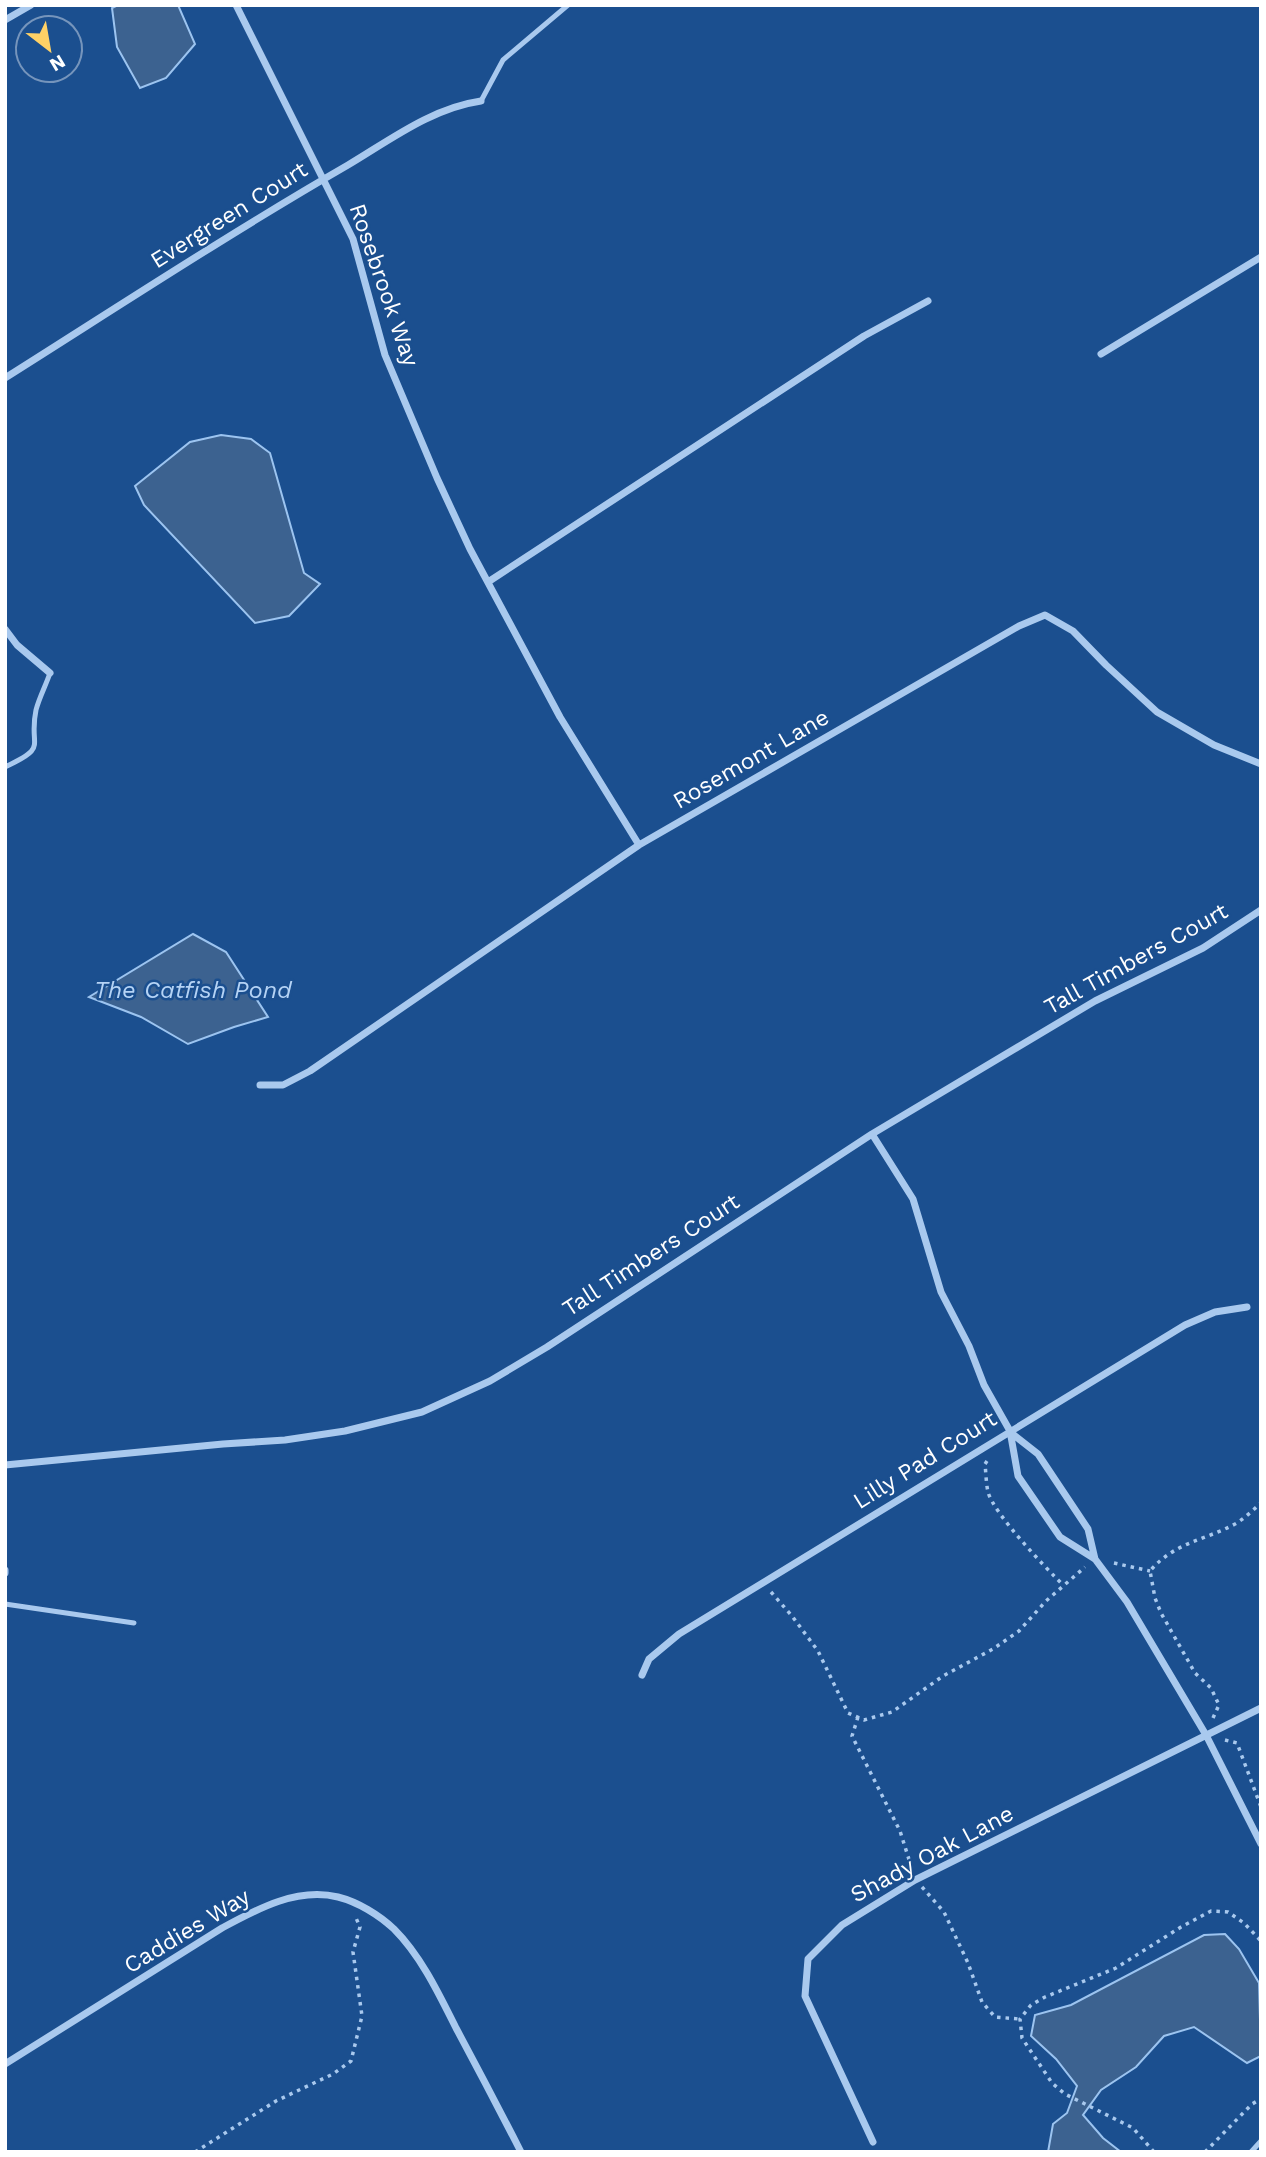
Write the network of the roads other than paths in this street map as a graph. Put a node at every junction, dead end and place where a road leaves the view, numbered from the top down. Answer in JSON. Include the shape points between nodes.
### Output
{"nodes":[{"id":1,"x":31,"y":5,"type":"edge"},
{"id":2,"x":236,"y":5,"type":"edge"},
{"id":3,"x":568,"y":5,"type":"edge"},
{"id":4,"x":5,"y":20,"type":"edge"},
{"id":5,"x":481,"y":101,"type":"joint"},
{"id":6,"x":324,"y":178,"type":"junction"},
{"id":7,"x":1261,"y":257,"type":"edge"},
{"id":8,"x":928,"y":301,"type":"dead end"},
{"id":9,"x":1101,"y":354,"type":"dead end"},
{"id":10,"x":5,"y":378,"type":"edge"},
{"id":11,"x":488,"y":582,"type":"junction"},
{"id":12,"x":5,"y":629,"type":"edge"},
{"id":13,"x":50,"y":673,"type":"joint"},
{"id":14,"x":1261,"y":764,"type":"edge"},
{"id":15,"x":5,"y":767,"type":"edge"},
{"id":16,"x":639,"y":845,"type":"junction"},
{"id":17,"x":1261,"y":910,"type":"edge"},
{"id":18,"x":260,"y":1085,"type":"dead end"},
{"id":19,"x":872,"y":1134,"type":"junction"},
{"id":20,"x":1247,"y":1307,"type":"dead end"},
{"id":21,"x":1010,"y":1431,"type":"junction"},
{"id":22,"x":5,"y":1465,"type":"edge"},
{"id":23,"x":1095,"y":1559,"type":"junction"},
{"id":24,"x":5,"y":1604,"type":"edge"},
{"id":25,"x":134,"y":1623,"type":"dead end"},
{"id":26,"x":642,"y":1675,"type":"dead end"},
{"id":27,"x":1261,"y":1707,"type":"edge"},
{"id":28,"x":1206,"y":1735,"type":"junction"},
{"id":29,"x":1261,"y":1844,"type":"edge"},
{"id":30,"x":5,"y":2064,"type":"edge"},
{"id":31,"x":1261,"y":2141,"type":"edge"},
{"id":32,"x":873,"y":2142,"type":"dead end"},
{"id":33,"x":522,"y":2152,"type":"edge"},
{"id":34,"x":1251,"y":2152,"type":"edge"}],
"edges":[{"from":1,"to":4,"type":"street"},
{"from":2,"to":6,"type":"street","name":"Rosebrook Way"},
{"from":3,"to":5,"type":"lane","via":[[503,60]]},
{"from":5,"to":6,"type":"street","name":"Evergreen Court","via":[[440,111]]},
{"from":6,"to":10,"type":"street","name":"Evergreen Court"},
{"from":6,"to":11,"type":"street","name":"Rosebrook Way","via":[[353,239],[384,355],[442,490]]},
{"from":7,"to":9,"type":"street"},
{"from":8,"to":11,"type":"street","via":[[864,336]]},
{"from":11,"to":16,"type":"street","name":"Rosebrook Way","via":[[560,717]]},
{"from":12,"to":13,"type":"street"},
{"from":13,"to":15,"type":"lane","via":[[36,711],[35,746],[29,756]]},
{"from":14,"to":16,"type":"street","name":"Rosemont Lane","via":[[1214,745],[1157,712],[1073,631],[1045,615]]},
{"from":16,"to":18,"type":"street","name":"Rosemont Lane","via":[[310,1071],[283,1085]]},
{"from":17,"to":19,"type":"street","name":"Tall Timbers Court","via":[[1203,948],[1096,1001]]},
{"from":19,"to":21,"type":"street","via":[[913,1199],[941,1292]]},
{"from":19,"to":22,"type":"street","name":"Tall Timbers Court","via":[[547,1347],[490,1381],[422,1412],[345,1432],[285,1440]]},
{"from":20,"to":21,"type":"street","name":"Lilly Pad Court","via":[[1215,1312],[1185,1325]]},
{"from":21,"to":23,"type":"street","via":[[1038,1454],[1088,1529]]},
{"from":21,"to":23,"type":"street","via":[[1018,1476],[1060,1537]]},
{"from":21,"to":26,"type":"street","name":"Lilly Pad Court","via":[[679,1634],[649,1659]]},
{"from":23,"to":28,"type":"street","via":[[1127,1602]]},
{"from":24,"to":25,"type":"lane"},
{"from":27,"to":28,"type":"street","name":"Shady Oak Lane"},
{"from":28,"to":29,"type":"street"},
{"from":28,"to":32,"type":"street","name":"Shady Oak Lane","via":[[915,1880],[842,1925],[808,1959],[804,1996]]},
{"from":30,"to":33,"type":"street","name":"Caddies Way","via":[[222,1928],[258,1909],[296,1897],[323,1895],[350,1901],[385,1921],[413,1951]]},
{"from":31,"to":34,"type":"lane"}]}
